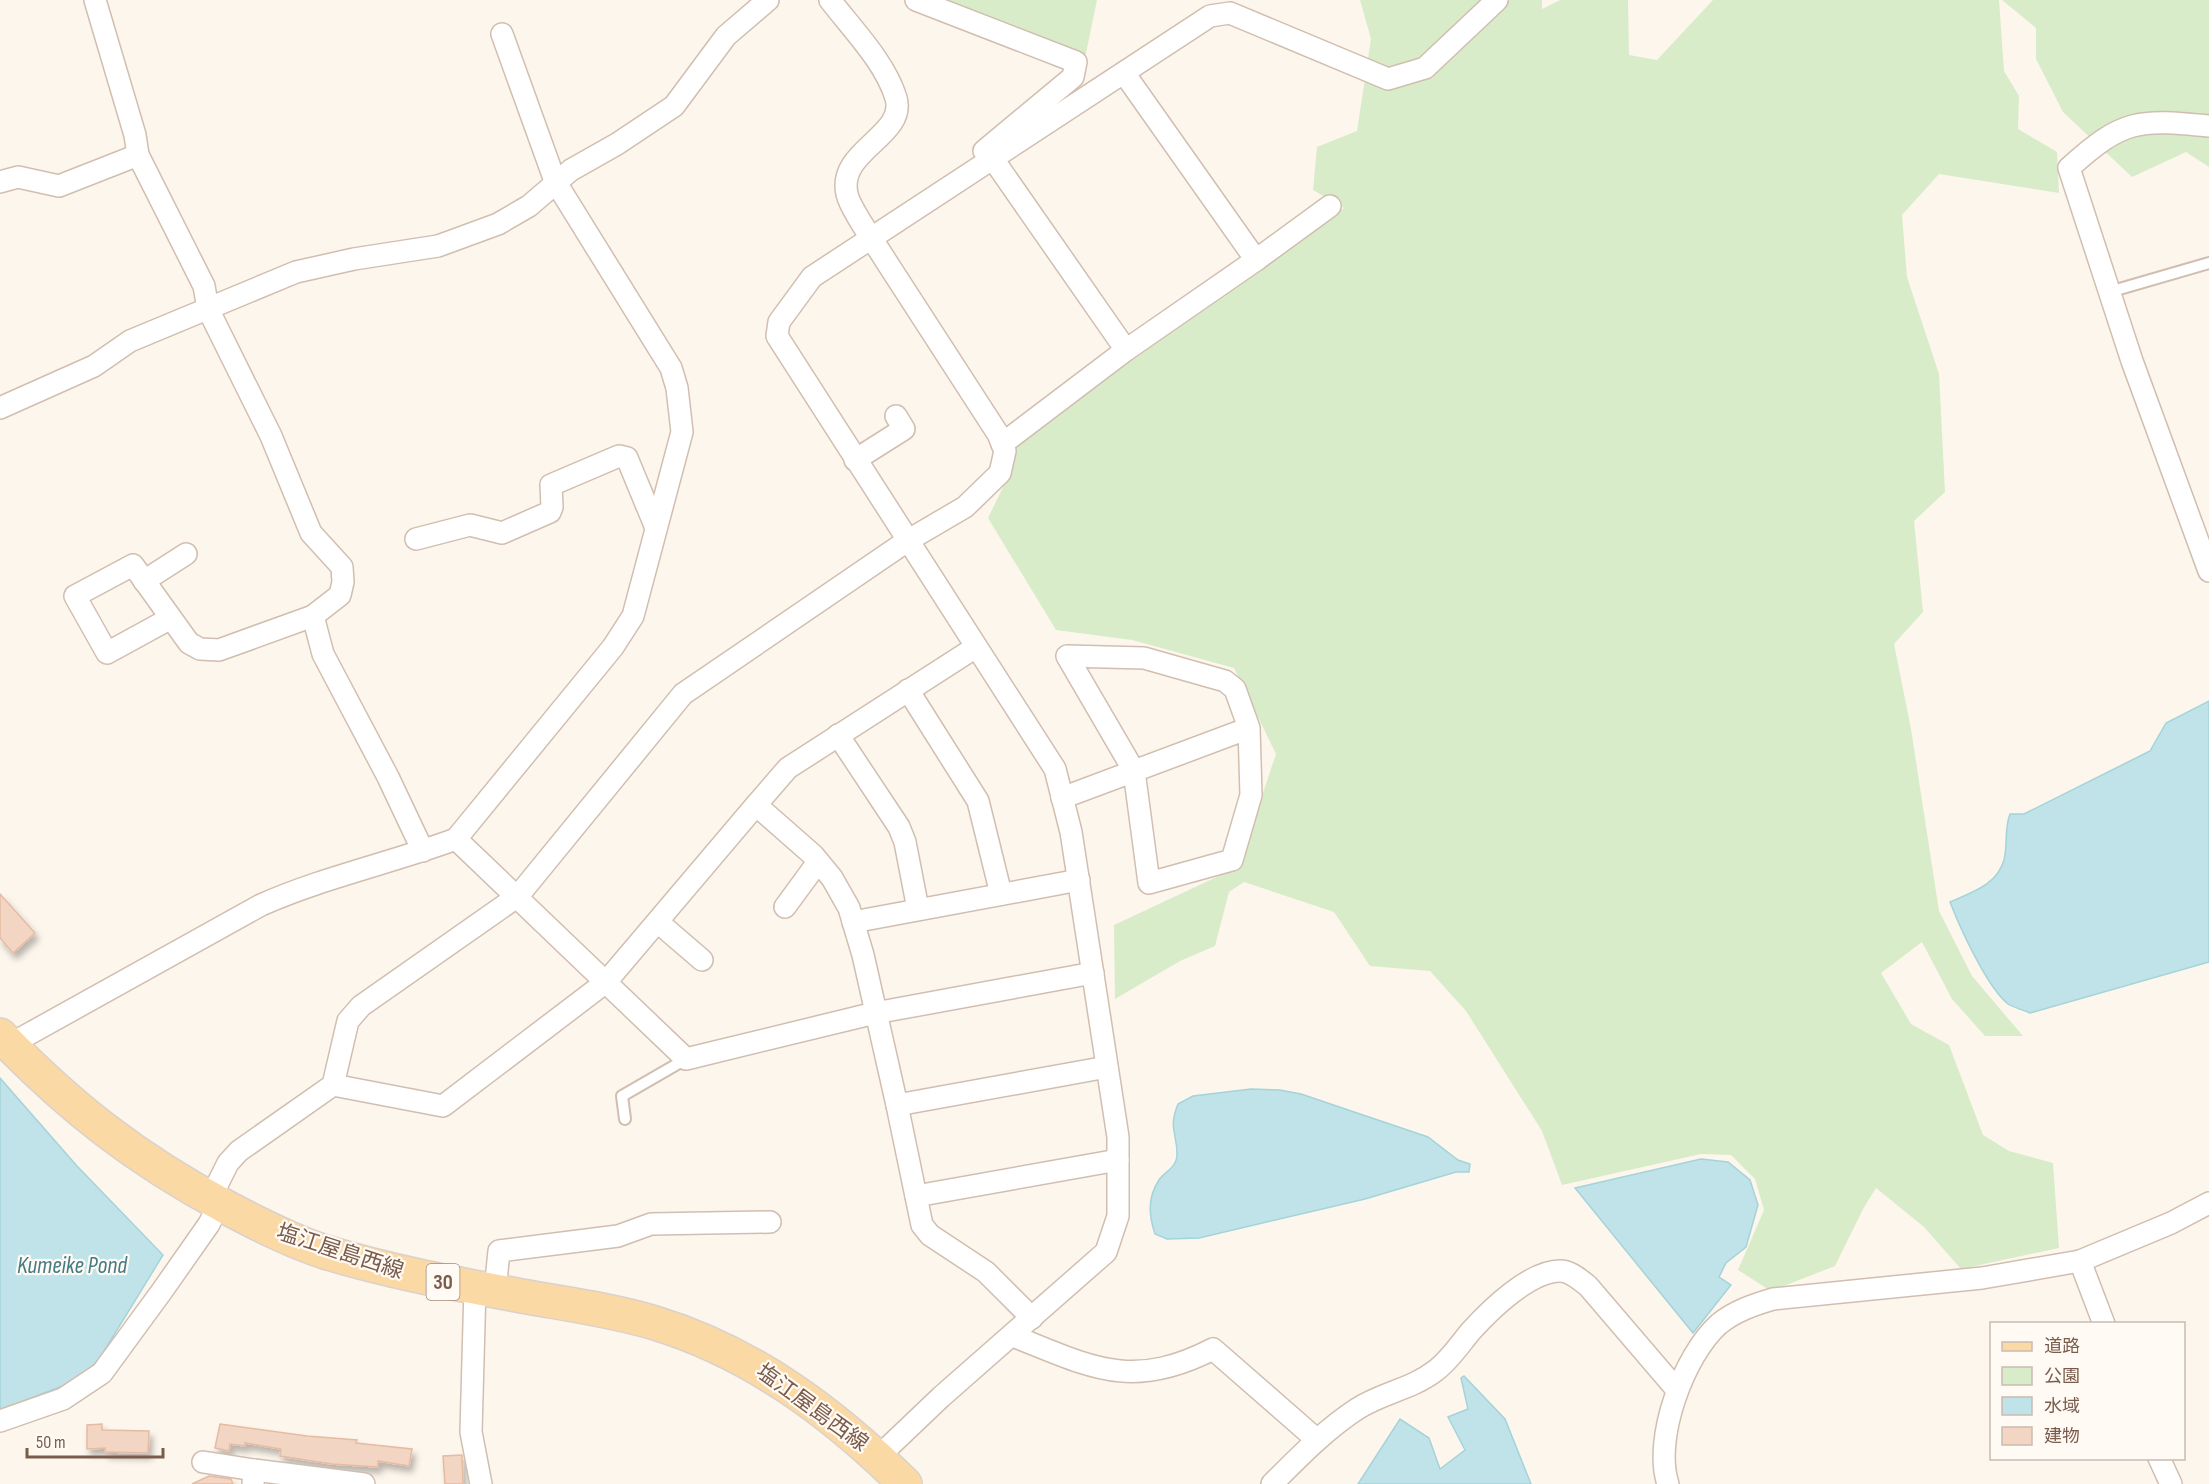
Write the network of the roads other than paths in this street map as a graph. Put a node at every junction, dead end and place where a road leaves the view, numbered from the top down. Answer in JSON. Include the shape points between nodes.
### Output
{"nodes":[{"id":1,"x":95,"y":0,"type":"edge"},
{"id":2,"x":768,"y":0,"type":"edge"},
{"id":3,"x":830,"y":0,"type":"edge"},
{"id":4,"x":916,"y":0,"type":"edge"},
{"id":5,"x":1497,"y":0,"type":"edge"},
{"id":6,"x":502,"y":34,"type":"dead end"},
{"id":7,"x":1124,"y":73,"type":"junction"},
{"id":8,"x":2209,"y":126,"type":"edge"},
{"id":9,"x":138,"y":154,"type":"junction"},
{"id":10,"x":993,"y":159,"type":"junction"},
{"id":11,"x":555,"y":181,"type":"junction"},
{"id":12,"x":0,"y":182,"type":"edge"},
{"id":13,"x":1330,"y":206,"type":"dead end"},
{"id":14,"x":906,"y":216,"type":"junction"},
{"id":15,"x":872,"y":239,"type":"junction"},
{"id":16,"x":1256,"y":260,"type":"junction"},
{"id":17,"x":2209,"y":263,"type":"edge"},
{"id":18,"x":2109,"y":292,"type":"junction"},
{"id":19,"x":208,"y":309,"type":"junction"},
{"id":20,"x":1126,"y":351,"type":"junction"},
{"id":21,"x":0,"y":408,"type":"edge"},
{"id":22,"x":896,"y":417,"type":"dead end"},
{"id":23,"x":1002,"y":444,"type":"junction"},
{"id":24,"x":855,"y":460,"type":"junction"},
{"id":25,"x":656,"y":528,"type":"junction"},
{"id":26,"x":416,"y":539,"type":"dead end"},
{"id":27,"x":907,"y":541,"type":"junction"},
{"id":28,"x":186,"y":554,"type":"dead end"},
{"id":29,"x":2209,"y":571,"type":"edge"},
{"id":30,"x":144,"y":581,"type":"junction"},
{"id":31,"x":313,"y":616,"type":"junction"},
{"id":32,"x":171,"y":618,"type":"junction"},
{"id":33,"x":976,"y":647,"type":"junction"},
{"id":34,"x":908,"y":690,"type":"junction"},
{"id":35,"x":1250,"y":728,"type":"junction"},
{"id":36,"x":838,"y":735,"type":"junction"},
{"id":37,"x":1134,"y":771,"type":"junction"},
{"id":38,"x":1062,"y":798,"type":"junction"},
{"id":39,"x":756,"y":805,"type":"junction"},
{"id":40,"x":456,"y":838,"type":"junction"},
{"id":41,"x":423,"y":851,"type":"junction"},
{"id":42,"x":818,"y":862,"type":"junction"},
{"id":43,"x":1079,"y":880,"type":"junction"},
{"id":44,"x":1000,"y":894,"type":"junction"},
{"id":45,"x":518,"y":896,"type":"junction"},
{"id":46,"x":785,"y":907,"type":"dead end"},
{"id":47,"x":918,"y":909,"type":"junction"},
{"id":48,"x":853,"y":921,"type":"junction"},
{"id":49,"x":658,"y":923,"type":"junction"},
{"id":50,"x":702,"y":960,"type":"dead end"},
{"id":51,"x":1093,"y":973,"type":"junction"},
{"id":52,"x":606,"y":982,"type":"junction"},
{"id":53,"x":875,"y":1013,"type":"junction"},
{"id":54,"x":5,"y":1040,"type":"edge"},
{"id":55,"x":686,"y":1059,"type":"junction"},
{"id":56,"x":1107,"y":1067,"type":"junction"},
{"id":57,"x":333,"y":1086,"type":"junction"},
{"id":58,"x":897,"y":1105,"type":"junction"},
{"id":59,"x":625,"y":1119,"type":"dead end"},
{"id":60,"x":1118,"y":1160,"type":"junction"},
{"id":61,"x":916,"y":1196,"type":"junction"},
{"id":62,"x":214,"y":1201,"type":"junction"},
{"id":63,"x":2209,"y":1203,"type":"edge"},
{"id":64,"x":770,"y":1222,"type":"dead end"},
{"id":65,"x":2080,"y":1261,"type":"junction"},
{"id":66,"x":485,"y":1289,"type":"junction"},
{"id":67,"x":1032,"y":1318,"type":"junction"},
{"id":68,"x":2104,"y":1322,"type":"edge"},
{"id":69,"x":1013,"y":1336,"type":"junction"},
{"id":70,"x":1677,"y":1390,"type":"junction"},
{"id":71,"x":0,"y":1421,"type":"edge"},
{"id":72,"x":1316,"y":1439,"type":"junction"},
{"id":73,"x":878,"y":1457,"type":"junction"},
{"id":74,"x":2160,"y":1460,"type":"edge"},
{"id":75,"x":203,"y":1462,"type":"dead end"},
{"id":76,"x":253,"y":1477,"type":"edge"},
{"id":77,"x":364,"y":1484,"type":"edge"},
{"id":78,"x":481,"y":1484,"type":"edge"},
{"id":79,"x":905,"y":1484,"type":"edge"},
{"id":80,"x":1272,"y":1484,"type":"edge"},
{"id":81,"x":1668,"y":1484,"type":"edge"},
{"id":82,"x":2171,"y":1484,"type":"edge"}],
"edges":[{"from":1,"to":9,"type":"street"},
{"from":2,"to":11,"type":"street","via":[[726,36],[674,106]]},
{"from":3,"to":15,"type":"street","via":[[889,80],[897,101],[893,123],[849,167],[846,194]]},
{"from":4,"to":14,"type":"street","via":[[1076,62],[1073,77]]},
{"from":5,"to":7,"type":"street","via":[[1425,68],[1388,79],[1230,13],[1210,16]]},
{"from":6,"to":11,"type":"street"},
{"from":7,"to":10,"type":"street"},
{"from":7,"to":16,"type":"street"},
{"from":8,"to":18,"type":"street","via":[[2160,121],[2125,127],[2101,139],[2069,168]]},
{"from":9,"to":12,"type":"street","via":[[59,186],[34,178]]},
{"from":9,"to":19,"type":"street","via":[[204,286]]},
{"from":10,"to":14,"type":"street"},
{"from":10,"to":20,"type":"street"},
{"from":11,"to":19,"type":"street","via":[[529,206],[498,224],[438,246],[296,272]]},
{"from":11,"to":25,"type":"street","via":[[671,368],[678,388],[682,432]]},
{"from":13,"to":16,"type":"street"},
{"from":14,"to":15,"type":"street"},
{"from":15,"to":23,"type":"street"},
{"from":15,"to":24,"type":"street","via":[[812,277],[779,322],[777,336]]},
{"from":16,"to":20,"type":"street"},
{"from":17,"to":18,"type":"lane"},
{"from":18,"to":29,"type":"street"},
{"from":19,"to":21,"type":"street","via":[[130,341],[94,366]]},
{"from":19,"to":31,"type":"street","via":[[271,436],[311,533],[342,567],[340,595]]},
{"from":20,"to":23,"type":"street"},
{"from":22,"to":24,"type":"street","via":[[904,429]]},
{"from":23,"to":27,"type":"street","via":[[1005,451],[1000,473],[965,507]]},
{"from":24,"to":27,"type":"street"},
{"from":25,"to":26,"type":"street","via":[[627,458],[620,456],[551,485],[550,512],[502,533],[470,525]]},
{"from":25,"to":40,"type":"street","via":[[633,616],[613,647]]},
{"from":27,"to":33,"type":"street"},
{"from":27,"to":45,"type":"street","via":[[683,694]]},
{"from":28,"to":30,"type":"street"},
{"from":30,"to":32,"type":"street"},
{"from":30,"to":32,"type":"street","via":[[133,565],[75,596],[107,652]]},
{"from":31,"to":32,"type":"street","via":[[219,650],[200,649],[189,643]]},
{"from":31,"to":41,"type":"street","via":[[323,654]]},
{"from":33,"to":34,"type":"street"},
{"from":33,"to":38,"type":"street","via":[[1055,770]]},
{"from":34,"to":36,"type":"street"},
{"from":34,"to":44,"type":"street","via":[[978,801]]},
{"from":35,"to":37,"type":"street"},
{"from":35,"to":37,"type":"street","via":[[1251,795],[1232,860],[1149,883]]},
{"from":35,"to":37,"type":"street","via":[[1235,689],[1225,681],[1144,658],[1067,656]]},
{"from":36,"to":39,"type":"street","via":[[788,768]]},
{"from":36,"to":47,"type":"street","via":[[899,827]]},
{"from":37,"to":38,"type":"street"},
{"from":38,"to":43,"type":"street"},
{"from":39,"to":42,"type":"street"},
{"from":39,"to":49,"type":"street"},
{"from":40,"to":41,"type":"street"},
{"from":40,"to":45,"type":"street"},
{"from":41,"to":54,"type":"street","via":[[300,888],[261,905]]},
{"from":42,"to":46,"type":"street"},
{"from":42,"to":48,"type":"street","via":[[832,878]]},
{"from":43,"to":44,"type":"street"},
{"from":43,"to":51,"type":"street"},
{"from":44,"to":47,"type":"street"},
{"from":45,"to":52,"type":"street"},
{"from":45,"to":57,"type":"street","via":[[361,1006],[348,1021]]},
{"from":47,"to":48,"type":"street"},
{"from":48,"to":53,"type":"street"},
{"from":49,"to":50,"type":"street"},
{"from":49,"to":52,"type":"street"},
{"from":51,"to":53,"type":"street"},
{"from":51,"to":56,"type":"street"},
{"from":52,"to":55,"type":"street"},
{"from":52,"to":57,"type":"street","via":[[443,1106]]},
{"from":53,"to":55,"type":"street"},
{"from":53,"to":58,"type":"street"},
{"from":54,"to":62,"type":"main road","name":"塩江屋島西線","number":"30","via":[[108,1135]]},
{"from":55,"to":59,"type":"lane","via":[[622,1096]]},
{"from":56,"to":58,"type":"street"},
{"from":56,"to":60,"type":"street"},
{"from":57,"to":62,"type":"street","via":[[239,1150],[228,1163]]},
{"from":58,"to":61,"type":"street"},
{"from":60,"to":61,"type":"street"},
{"from":60,"to":67,"type":"street","via":[[1118,1216],[1106,1252]]},
{"from":61,"to":67,"type":"street","via":[[922,1225],[930,1235],[994,1279]]},
{"from":62,"to":66,"type":"main road","name":"塩江屋島西線","number":"30","via":[[323,1251],[417,1277]]},
{"from":62,"to":71,"type":"street","via":[[196,1243],[102,1373],[63,1399]]},
{"from":63,"to":65,"type":"street"},
{"from":64,"to":66,"type":"street","via":[[651,1224],[618,1236],[499,1251]]},
{"from":65,"to":68,"type":"street"},
{"from":65,"to":70,"type":"street","via":[[1982,1278],[1773,1299],[1743,1308],[1719,1324],[1701,1346]]},
{"from":66,"to":73,"type":"main road","name":"塩江屋島西線","number":"30","via":[[633,1317],[722,1349],[780,1380]]},
{"from":66,"to":78,"type":"street","via":[[471,1432]]},
{"from":67,"to":69,"type":"street"},
{"from":69,"to":72,"type":"street","via":[[1109,1371],[1166,1368],[1213,1349]]},
{"from":69,"to":73,"type":"street"},
{"from":70,"to":72,"type":"street","via":[[1588,1286],[1573,1274],[1561,1271],[1522,1285],[1423,1380],[1358,1408]]},
{"from":70,"to":81,"type":"street","via":[[1666,1429]]},
{"from":72,"to":80,"type":"street"},
{"from":73,"to":79,"type":"main road","name":"塩江屋島西線","number":"30"},
{"from":74,"to":82,"type":"street"},
{"from":75,"to":76,"type":"street"},
{"from":76,"to":77,"type":"street"}]}
